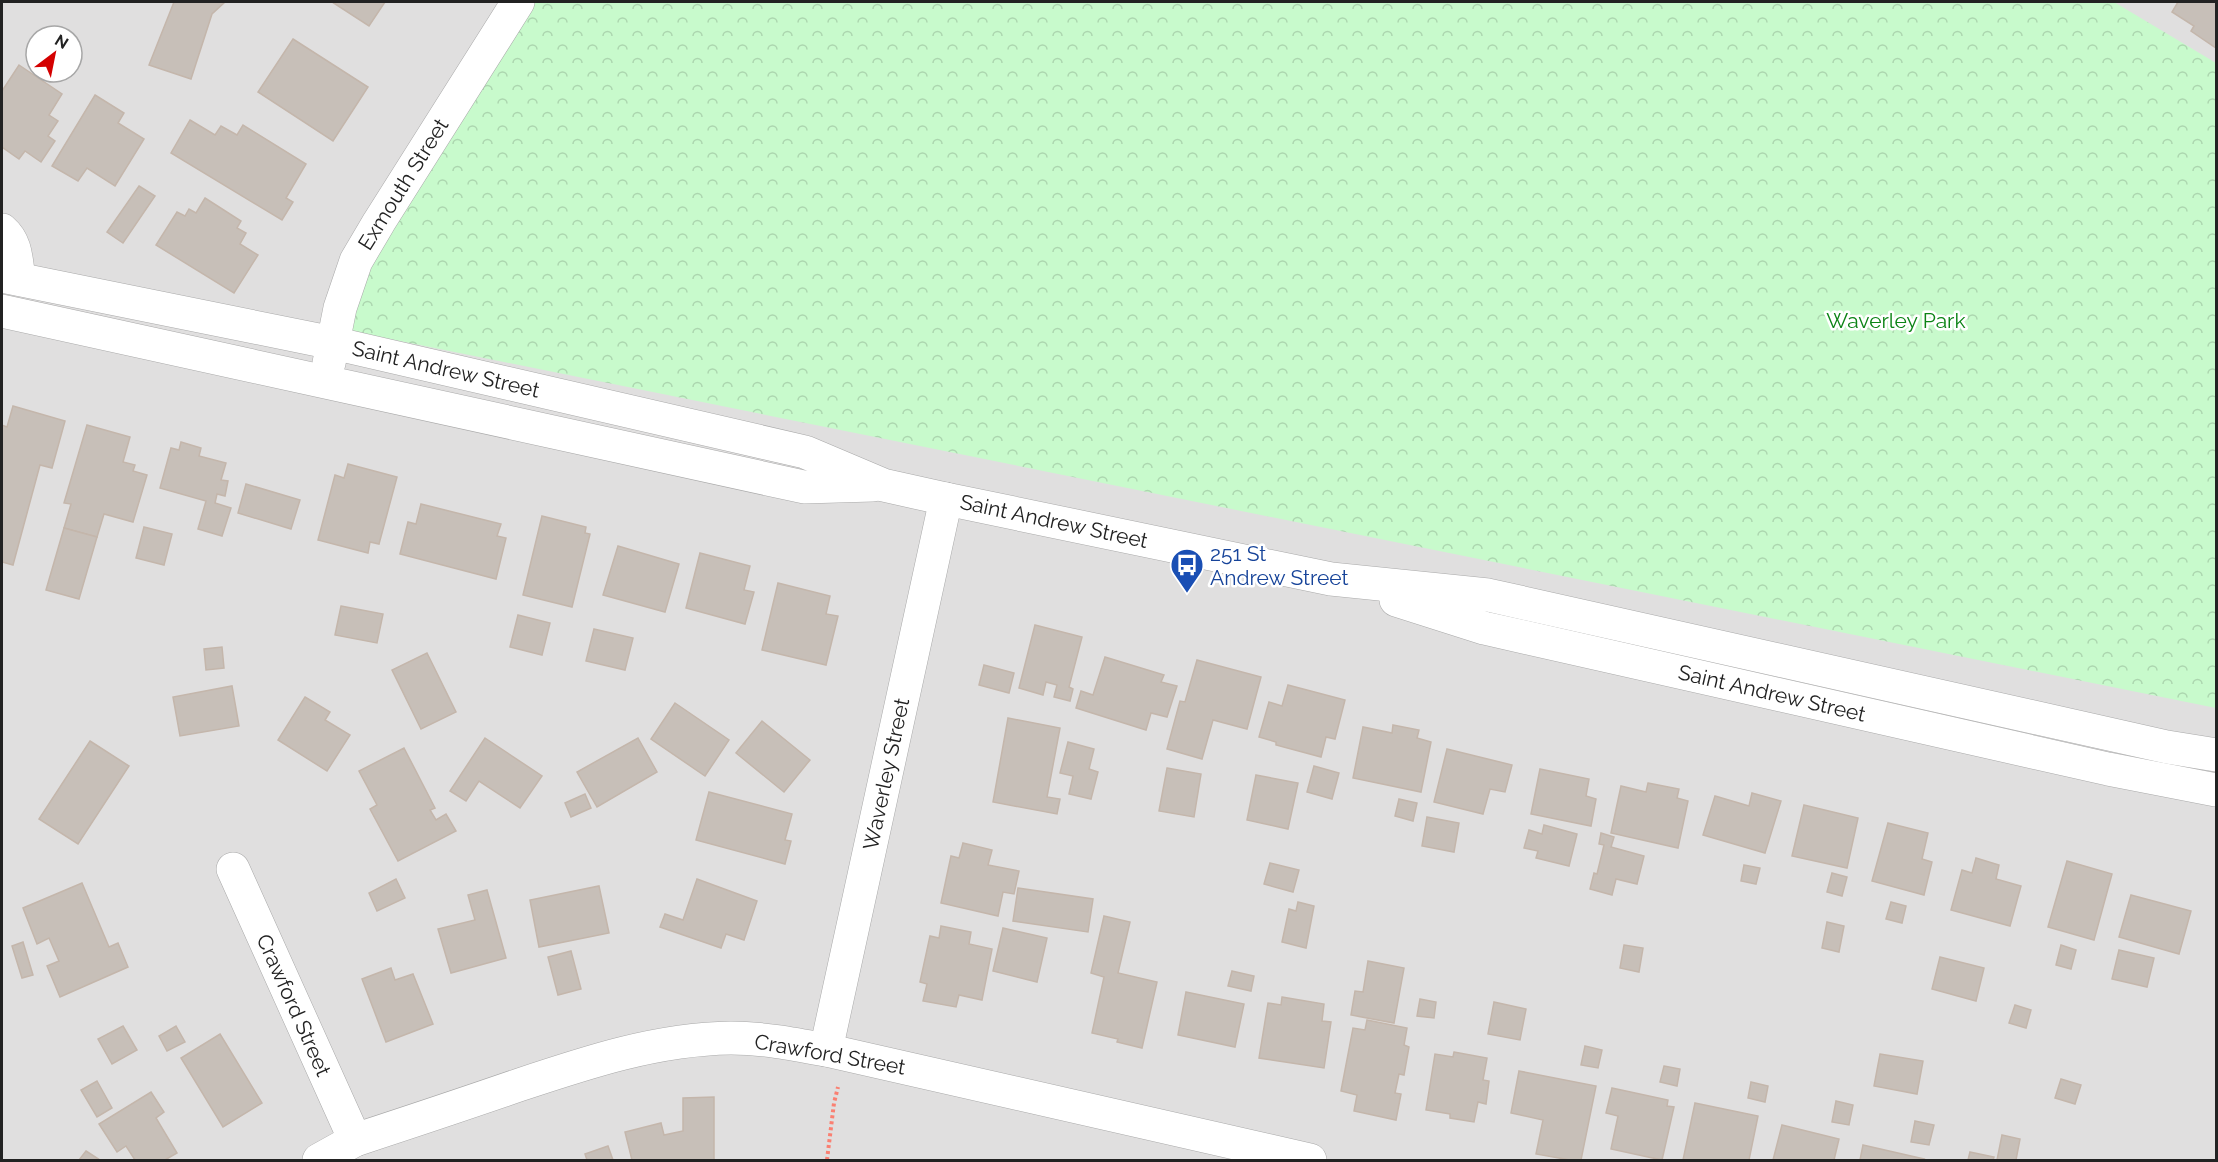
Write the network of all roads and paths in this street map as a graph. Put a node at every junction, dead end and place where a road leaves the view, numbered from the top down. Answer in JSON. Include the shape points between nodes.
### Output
{"nodes":[{"id":1,"x":518,"y":2,"type":"edge"},
{"id":2,"x":2,"y":230,"type":"edge"},
{"id":3,"x":10,"y":277,"type":"edge"},
{"id":4,"x":2,"y":311,"type":"edge"},
{"id":5,"x":333,"y":343,"type":"junction"},
{"id":6,"x":326,"y":383,"type":"junction"},
{"id":7,"x":883,"y":485,"type":"junction"},
{"id":8,"x":946,"y":499,"type":"junction"},
{"id":9,"x":1331,"y":579,"type":"junction"},
{"id":10,"x":2217,"y":755,"type":"edge"},
{"id":11,"x":2217,"y":790,"type":"edge"},
{"id":12,"x":233,"y":870,"type":"dead end"},
{"id":13,"x":826,"y":1050,"type":"junction"},
{"id":14,"x":838,"y":1086,"type":"dead end"},
{"id":15,"x":355,"y":1140,"type":"junction"},
{"id":16,"x":320,"y":1161,"type":"edge"},
{"id":17,"x":827,"y":1161,"type":"edge"},
{"id":18,"x":1310,"y":1161,"type":"edge"}],
"edges":[{"from":1,"to":5,"type":"street","name":"Exmouth Street","via":[[356,261]]},
{"from":2,"to":3,"type":"street","via":[[15,247]]},
{"from":3,"to":5,"type":"street","name":"Saint Andrew Street"},
{"from":4,"to":6,"type":"street","name":"Saint Andrew Street"},
{"from":5,"to":6,"type":"street","name":"Exmouth Street"},
{"from":5,"to":7,"type":"street","name":"Saint Andrew Street","via":[[805,452]]},
{"from":6,"to":7,"type":"street","name":"Saint Andrew Street","via":[[804,488]]},
{"from":7,"to":8,"type":"street","name":"Saint Andrew Street"},
{"from":8,"to":9,"type":"street","name":"Saint Andrew Street"},
{"from":8,"to":13,"type":"street","name":"Waverley Street"},
{"from":9,"to":10,"type":"street","name":"Saint Andrew Street","via":[[1488,596]]},
{"from":9,"to":11,"type":"street","name":"Saint Andrew Street","via":[[1484,628]]},
{"from":12,"to":15,"type":"street","name":"Crawford Street"},
{"from":13,"to":15,"type":"street","name":"Crawford Street","via":[[732,1038],[643,1048],[597,1059]]},
{"from":13,"to":18,"type":"street","name":"Crawford Street"},
{"from":14,"to":17,"type":"path"},
{"from":15,"to":16,"type":"street","name":"Crawford Street"}]}
